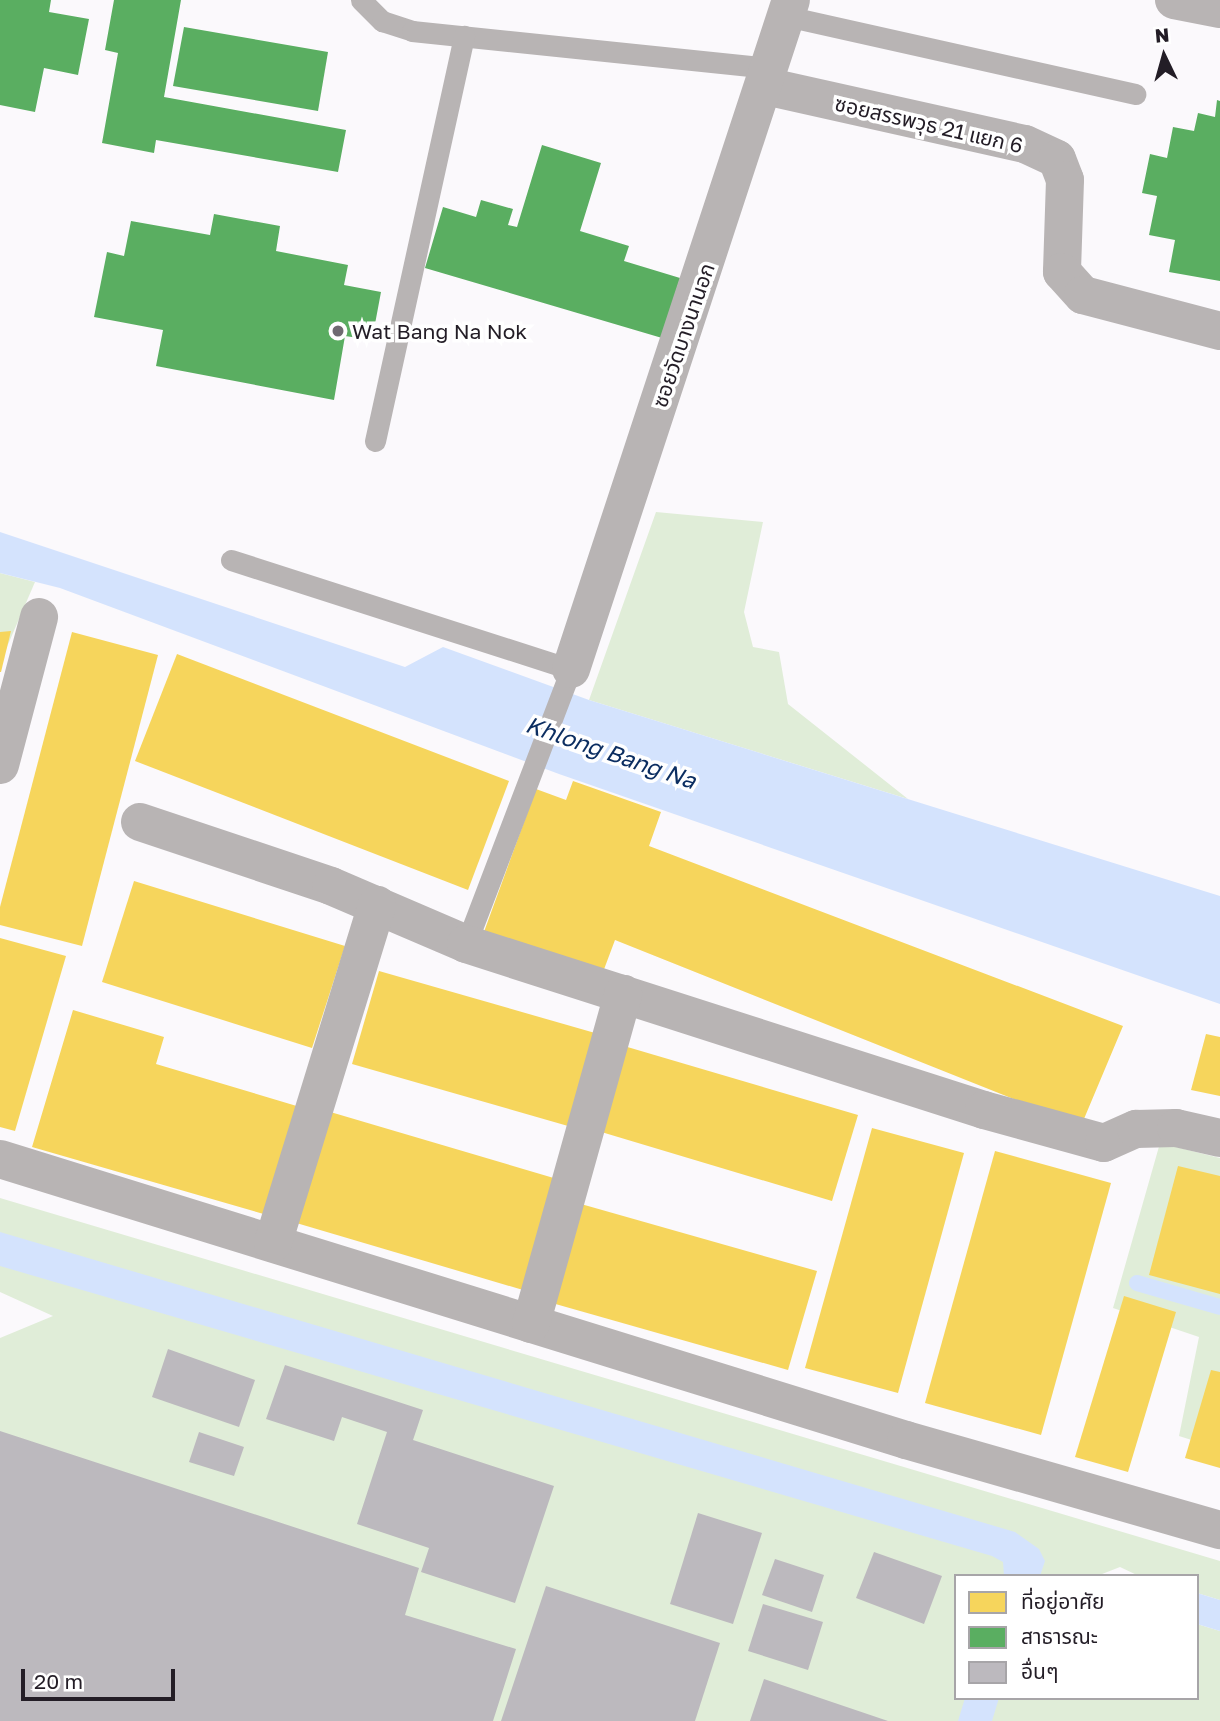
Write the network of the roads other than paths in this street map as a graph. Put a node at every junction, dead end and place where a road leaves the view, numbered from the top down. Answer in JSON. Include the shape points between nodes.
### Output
{"nodes":[{"id":1,"x":361,"y":0,"type":"edge"},
{"id":2,"x":1174,"y":0,"type":"edge"},
{"id":3,"x":789,"y":8,"type":"edge"},
{"id":4,"x":1220,"y":9,"type":"edge"},
{"id":5,"x":464,"y":36,"type":"junction"},
{"id":6,"x":768,"y":77,"type":"junction"},
{"id":7,"x":1135,"y":94,"type":"dead end"},
{"id":8,"x":1220,"y":331,"type":"edge"},
{"id":9,"x":374,"y":441,"type":"dead end"},
{"id":10,"x":231,"y":560,"type":"dead end"},
{"id":11,"x":38,"y":617,"type":"dead end"},
{"id":12,"x":568,"y":676,"type":"junction"},
{"id":13,"x":0,"y":765,"type":"edge"},
{"id":14,"x":140,"y":822,"type":"dead end"},
{"id":15,"x":377,"y":905,"type":"junction"},
{"id":16,"x":466,"y":944,"type":"junction"},
{"id":17,"x":623,"y":994,"type":"junction"},
{"id":18,"x":1220,"y":1138,"type":"edge"},
{"id":19,"x":0,"y":1159,"type":"edge"},
{"id":20,"x":273,"y":1243,"type":"junction"},
{"id":21,"x":531,"y":1324,"type":"junction"},
{"id":22,"x":1220,"y":1530,"type":"edge"}],
"edges":[{"from":1,"to":5,"type":"lane","via":[[392,24]]},
{"from":2,"to":4,"type":"street"},
{"from":3,"to":6,"type":"street","name":"ซอยวัดบางนานอก"},
{"from":3,"to":7,"type":"lane"},
{"from":5,"to":6,"type":"lane"},
{"from":5,"to":9,"type":"lane"},
{"from":6,"to":8,"type":"street","name":"ซอยสรรพวุธ 21 แยก 6","via":[[1026,144],[1057,159],[1065,180],[1062,272],[1083,295]]},
{"from":6,"to":12,"type":"street","name":"ซอยวัดบางนานอก"},
{"from":10,"to":12,"type":"lane"},
{"from":11,"to":13,"type":"street"},
{"from":12,"to":16,"type":"lane"},
{"from":14,"to":15,"type":"street"},
{"from":15,"to":16,"type":"street"},
{"from":15,"to":20,"type":"street"},
{"from":16,"to":17,"type":"street"},
{"from":17,"to":18,"type":"street","via":[[984,1110],[1104,1143],[1144,1129],[1176,1128]]},
{"from":17,"to":21,"type":"street"},
{"from":19,"to":20,"type":"street"},
{"from":20,"to":21,"type":"street"},
{"from":21,"to":22,"type":"street","via":[[919,1444]]}]}
